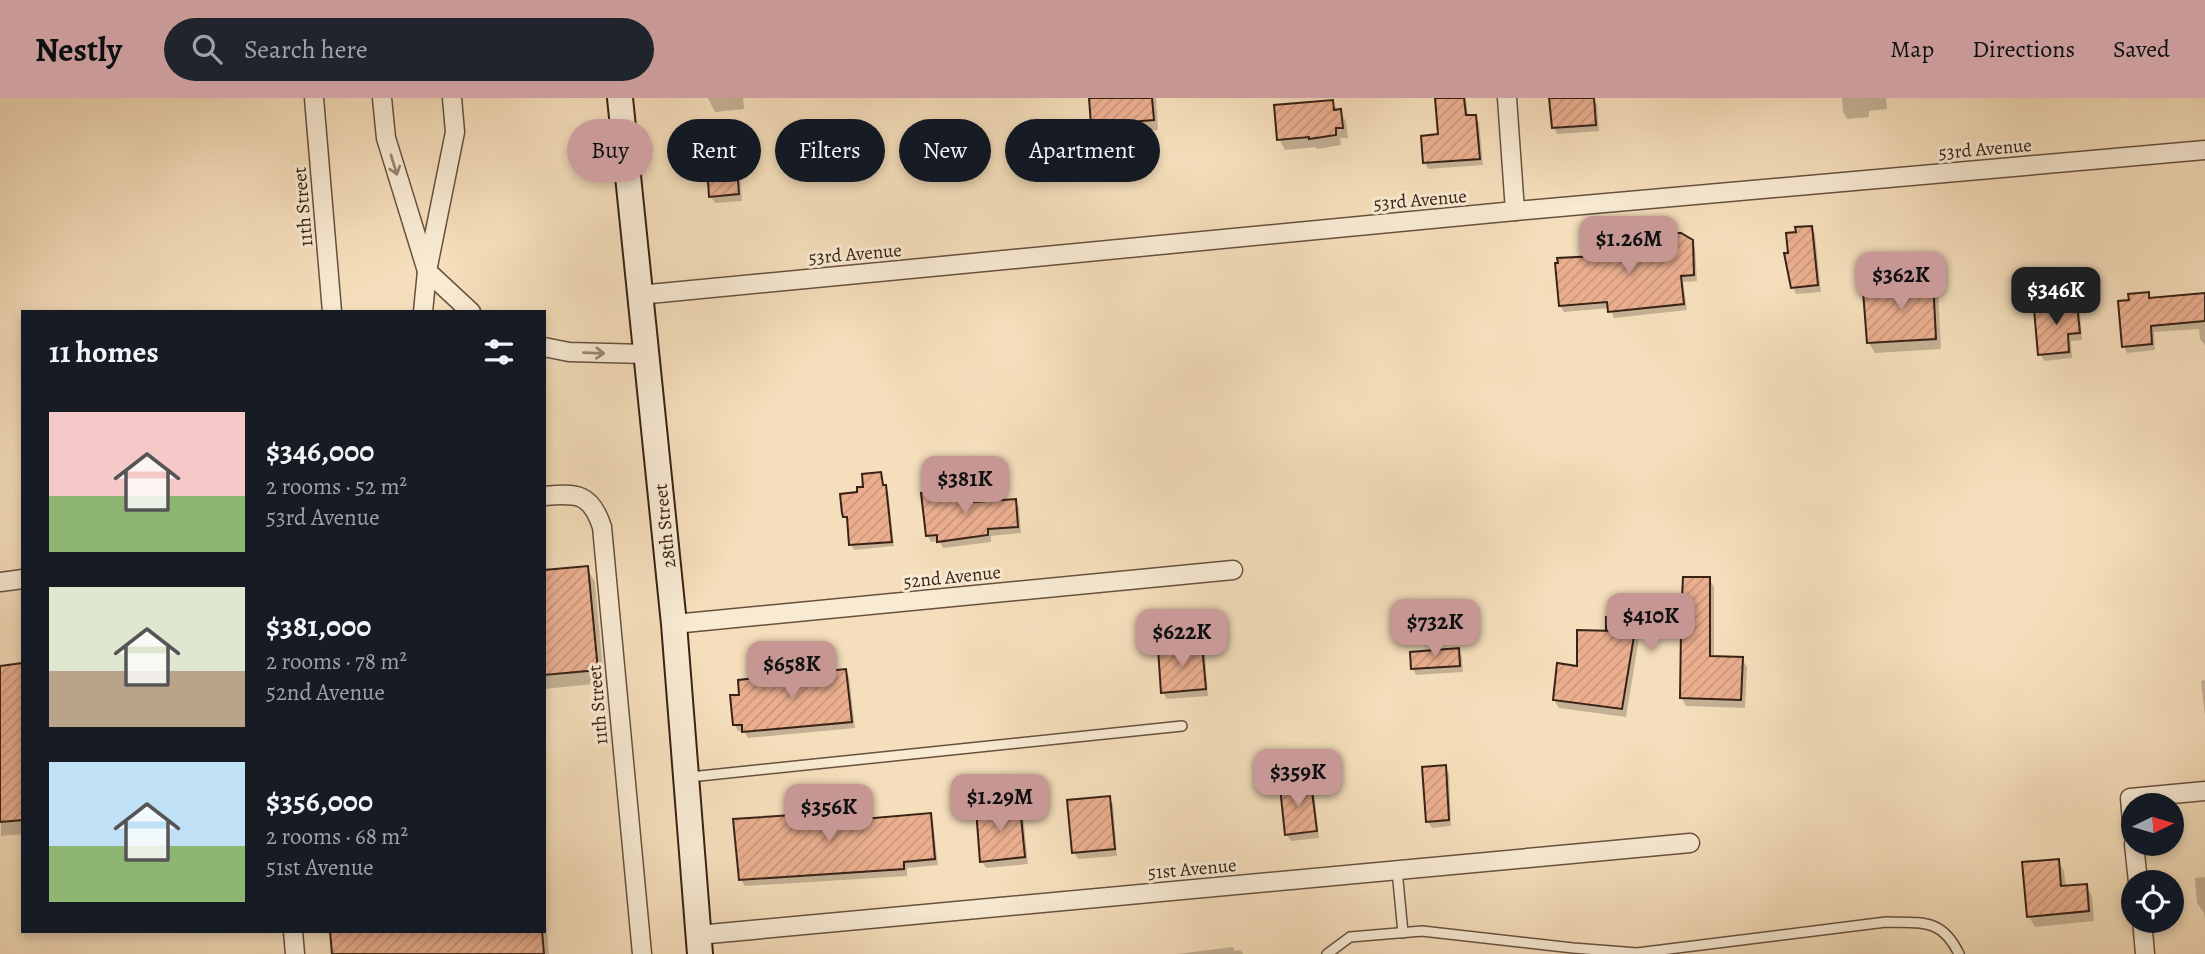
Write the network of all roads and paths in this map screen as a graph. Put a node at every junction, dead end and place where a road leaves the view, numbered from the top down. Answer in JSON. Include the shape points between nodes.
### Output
{"nodes":[{"id":1,"x":314,"y":98,"type":"edge"},
{"id":2,"x":382,"y":98,"type":"edge"},
{"id":3,"x":452,"y":98,"type":"edge"},
{"id":4,"x":620,"y":98,"type":"edge"},
{"id":5,"x":1507,"y":98,"type":"edge"},
{"id":6,"x":2205,"y":150,"type":"edge"},
{"id":7,"x":1515,"y":211,"type":"junction"},
{"id":8,"x":427,"y":271,"type":"junction"},
{"id":9,"x":639,"y":295,"type":"junction"},
{"id":10,"x":332,"y":310,"type":"edge"},
{"id":11,"x":423,"y":310,"type":"edge"},
{"id":12,"x":469,"y":310,"type":"edge"},
{"id":13,"x":546,"y":347,"type":"edge"},
{"id":14,"x":645,"y":354,"type":"junction"},
{"id":15,"x":546,"y":496,"type":"edge"},
{"id":16,"x":1233,"y":570,"type":"dead end"},
{"id":17,"x":21,"y":579,"type":"edge"},
{"id":18,"x":0,"y":582,"type":"edge"},
{"id":19,"x":674,"y":624,"type":"junction"},
{"id":20,"x":1182,"y":726,"type":"dead end"},
{"id":21,"x":686,"y":778,"type":"junction"},
{"id":22,"x":2205,"y":791,"type":"edge"},
{"id":23,"x":2184,"y":793,"type":"edge"},
{"id":24,"x":1690,"y":844,"type":"dead end"},
{"id":25,"x":1397,"y":870,"type":"junction"},
{"id":26,"x":293,"y":933,"type":"edge"},
{"id":27,"x":1403,"y":933,"type":"junction"},
{"id":28,"x":2143,"y":933,"type":"edge"},
{"id":29,"x":699,"y":944,"type":"edge"},
{"id":30,"x":295,"y":954,"type":"edge"},
{"id":31,"x":642,"y":954,"type":"edge"},
{"id":32,"x":1326,"y":954,"type":"edge"},
{"id":33,"x":1959,"y":954,"type":"edge"},
{"id":34,"x":2145,"y":954,"type":"edge"}],
"edges":[{"from":1,"to":10,"type":"street","name":"11th Street"},
{"from":2,"to":8,"type":"street","one_way":true,"via":[[386,138]]},
{"from":3,"to":8,"type":"street","via":[[455,132]]},
{"from":4,"to":9,"type":"main road","name":"28th Street"},
{"from":5,"to":7,"type":"street"},
{"from":6,"to":7,"type":"street","name":"53rd Avenue"},
{"from":7,"to":9,"type":"street","name":"53rd Avenue"},
{"from":8,"to":11,"type":"street"},
{"from":8,"to":12,"type":"street"},
{"from":9,"to":14,"type":"main road","name":"28th Street"},
{"from":13,"to":14,"type":"street","one_way":true},
{"from":14,"to":19,"type":"main road","name":"28th Street"},
{"from":15,"to":31,"type":"street","name":"11th Street","via":[[569,494],[586,499],[596,508],[602,527]]},
{"from":16,"to":19,"type":"street","name":"52nd Avenue"},
{"from":17,"to":18,"type":"street"},
{"from":19,"to":21,"type":"main road","name":"28th Street"},
{"from":20,"to":21,"type":"lane"},
{"from":21,"to":29,"type":"main road","name":"28th Street"},
{"from":22,"to":23,"type":"street"},
{"from":24,"to":25,"type":"street","name":"51st Avenue"},
{"from":25,"to":27,"type":"lane"},
{"from":25,"to":29,"type":"street","name":"51st Avenue"},
{"from":26,"to":30,"type":"street"},
{"from":27,"to":32,"type":"lane","via":[[1350,937]]},
{"from":27,"to":33,"type":"lane","via":[[1422,931],[1637,953],[1886,922],[1927,923],[1950,935]]},
{"from":28,"to":34,"type":"street"}]}
